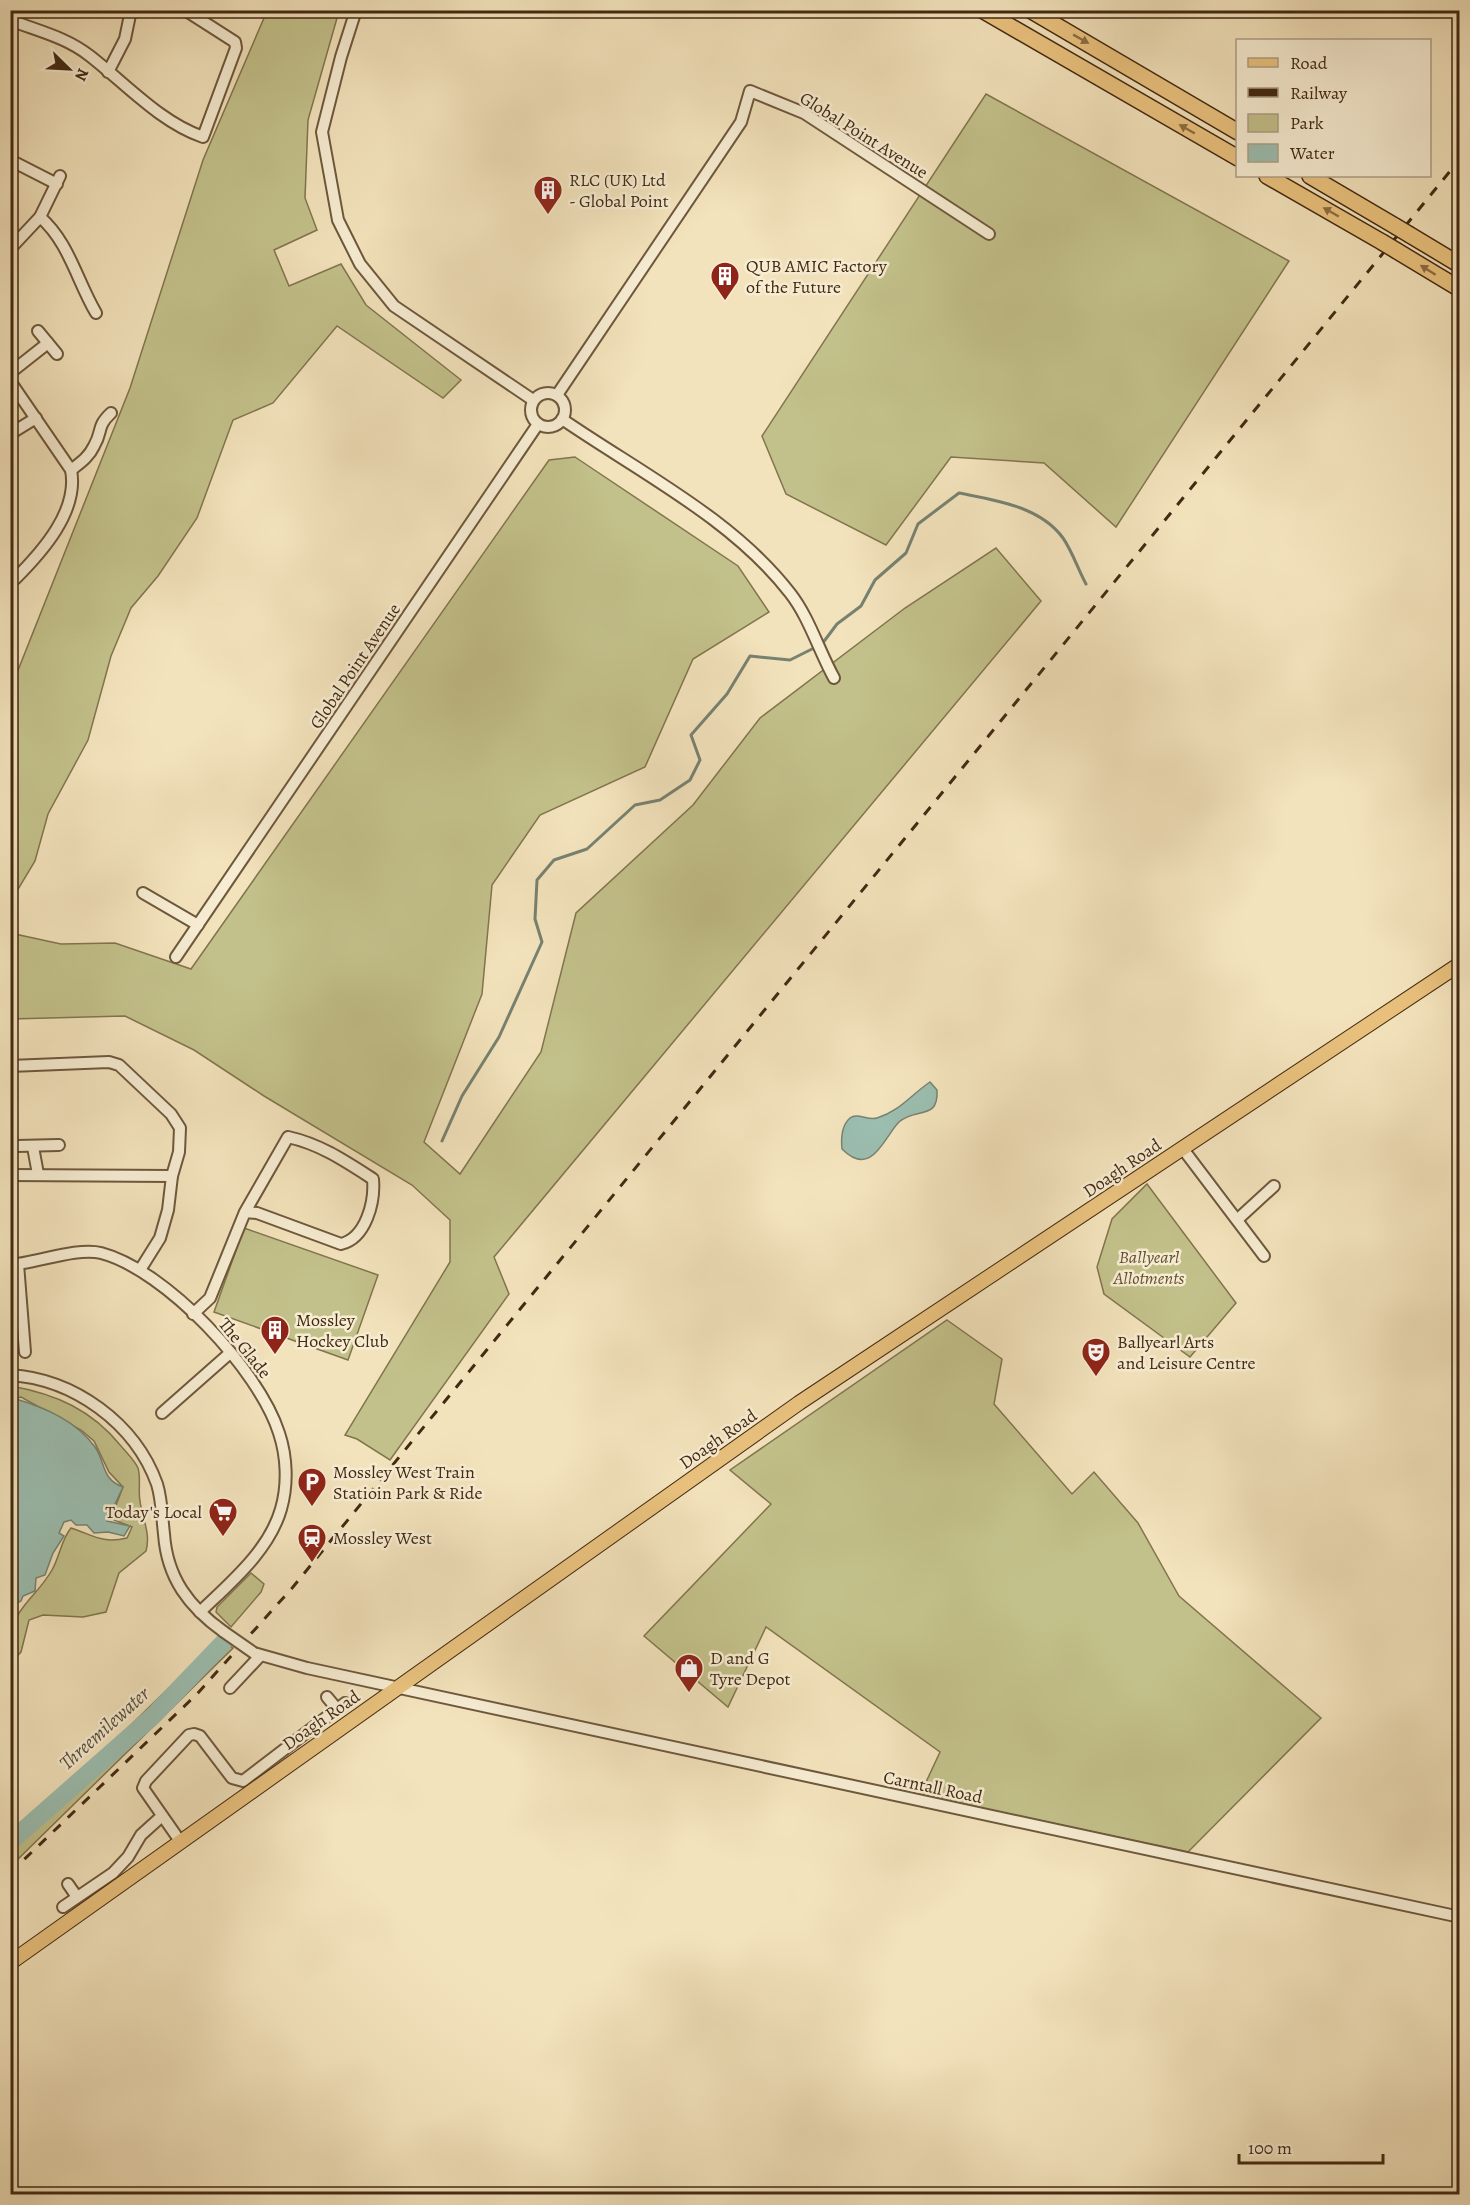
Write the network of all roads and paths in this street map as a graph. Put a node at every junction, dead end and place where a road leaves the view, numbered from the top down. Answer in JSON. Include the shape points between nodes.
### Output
{"nodes":[{"id":1,"x":131,"y":10,"type":"edge"},
{"id":2,"x":185,"y":10,"type":"edge"},
{"id":3,"x":356,"y":10,"type":"edge"},
{"id":4,"x":982,"y":10,"type":"edge"},
{"id":5,"x":1030,"y":10,"type":"edge"},
{"id":6,"x":10,"y":20,"type":"edge"},
{"id":7,"x":108,"y":72,"type":"junction"},
{"id":8,"x":1236,"y":131,"type":"edge"},
{"id":9,"x":1236,"y":157,"type":"edge"},
{"id":10,"x":10,"y":160,"type":"edge"},
{"id":11,"x":1269,"y":177,"type":"edge"},
{"id":12,"x":1312,"y":177,"type":"edge"},
{"id":13,"x":40,"y":217,"type":"junction"},
{"id":14,"x":989,"y":234,"type":"dead end"},
{"id":15,"x":10,"y":249,"type":"edge"},
{"id":16,"x":1460,"y":265,"type":"edge"},
{"id":17,"x":1460,"y":290,"type":"edge"},
{"id":18,"x":96,"y":313,"type":"dead end"},
{"id":19,"x":38,"y":331,"type":"dead end"},
{"id":20,"x":48,"y":343,"type":"junction"},
{"id":21,"x":57,"y":354,"type":"dead end"},
{"id":22,"x":10,"y":373,"type":"edge"},
{"id":23,"x":10,"y":381,"type":"edge"},
{"id":24,"x":557,"y":395,"type":"junction"},
{"id":25,"x":533,"y":400,"type":"junction"},
{"id":26,"x":111,"y":413,"type":"dead end"},
{"id":27,"x":36,"y":418,"type":"junction"},
{"id":28,"x":562,"y":419,"type":"junction"},
{"id":29,"x":538,"y":424,"type":"junction"},
{"id":30,"x":10,"y":434,"type":"edge"},
{"id":31,"x":71,"y":470,"type":"junction"},
{"id":32,"x":15,"y":579,"type":"dead end"},
{"id":33,"x":834,"y":678,"type":"dead end"},
{"id":34,"x":142,"y":893,"type":"dead end"},
{"id":35,"x":198,"y":925,"type":"junction"},
{"id":36,"x":176,"y":957,"type":"dead end"},
{"id":37,"x":1460,"y":964,"type":"edge"},
{"id":38,"x":10,"y":1066,"type":"edge"},
{"id":39,"x":17,"y":1146,"type":"dead end"},
{"id":40,"x":59,"y":1146,"type":"dead end"},
{"id":41,"x":33,"y":1147,"type":"junction"},
{"id":42,"x":1183,"y":1149,"type":"junction"},
{"id":43,"x":10,"y":1174,"type":"edge"},
{"id":44,"x":38,"y":1174,"type":"junction"},
{"id":45,"x":172,"y":1176,"type":"junction"},
{"id":46,"x":1274,"y":1186,"type":"dead end"},
{"id":47,"x":245,"y":1212,"type":"junction"},
{"id":48,"x":1238,"y":1219,"type":"junction"},
{"id":49,"x":1264,"y":1256,"type":"dead end"},
{"id":50,"x":14,"y":1264,"type":"edge"},
{"id":51,"x":140,"y":1270,"type":"junction"},
{"id":52,"x":194,"y":1314,"type":"junction"},
{"id":53,"x":25,"y":1352,"type":"dead end"},
{"id":54,"x":230,"y":1353,"type":"junction"},
{"id":55,"x":10,"y":1375,"type":"edge"},
{"id":56,"x":162,"y":1413,"type":"dead end"},
{"id":57,"x":200,"y":1612,"type":"junction"},
{"id":58,"x":257,"y":1654,"type":"junction"},
{"id":59,"x":400,"y":1686,"type":"junction"},
{"id":60,"x":230,"y":1689,"type":"dead end"},
{"id":61,"x":327,"y":1697,"type":"dead end"},
{"id":62,"x":162,"y":1816,"type":"junction"},
{"id":63,"x":180,"y":1841,"type":"junction"},
{"id":64,"x":68,"y":1884,"type":"dead end"},
{"id":65,"x":77,"y":1898,"type":"junction"},
{"id":66,"x":63,"y":1907,"type":"dead end"},
{"id":67,"x":1460,"y":1917,"type":"edge"},
{"id":68,"x":10,"y":1963,"type":"edge"}],
"edges":[{"from":1,"to":7,"type":"street","via":[[125,39]]},
{"from":2,"to":7,"type":"street","via":[[235,42],[236,48],[203,137],[181,129]]},
{"from":3,"to":25,"type":"street","via":[[322,132],[338,220],[360,264],[394,306]]},
{"from":9,"to":4,"type":"highway","one_way":true},
{"from":5,"to":8,"type":"highway","one_way":true},
{"from":6,"to":7,"type":"street","via":[[64,40]]},
{"from":10,"to":13,"type":"street","via":[[59,180]]},
{"from":17,"to":11,"type":"highway","one_way":true,"bridge":true},
{"from":12,"to":16,"type":"highway","bridge":true},
{"from":13,"to":15,"type":"street"},
{"from":13,"to":18,"type":"street","via":[[62,240]]},
{"from":14,"to":24,"type":"street","name":"Global Point Avenue","via":[[804,113],[750,91],[741,122]]},
{"from":19,"to":20,"type":"street"},
{"from":20,"to":21,"type":"street"},
{"from":20,"to":22,"type":"street"},
{"from":23,"to":27,"type":"street"},
{"from":24,"to":25,"type":"street","via":[[544,393]]},
{"from":24,"to":28,"type":"street","via":[[565,409]]},
{"from":25,"to":29,"type":"street","via":[[532,415]]},
{"from":26,"to":31,"type":"street","via":[[100,423],[98,438],[88,456]]},
{"from":27,"to":30,"type":"street"},
{"from":27,"to":31,"type":"street"},
{"from":28,"to":29,"type":"street","via":[[551,427]]},
{"from":28,"to":33,"type":"street","via":[[727,530],[764,562],[792,595]]},
{"from":29,"to":35,"type":"street","name":"Global Point Avenue"},
{"from":31,"to":32,"type":"street","via":[[74,484],[68,507],[32,563]]},
{"from":34,"to":35,"type":"street"},
{"from":35,"to":36,"type":"street","name":"Global Point Avenue"},
{"from":37,"to":42,"type":"main road","name":"Doagh Road"},
{"from":38,"to":45,"type":"street","via":[[109,1062],[119,1065],[171,1114],[180,1128]]},
{"from":39,"to":41,"type":"street"},
{"from":40,"to":41,"type":"street"},
{"from":41,"to":44,"type":"street"},
{"from":42,"to":48,"type":"street"},
{"from":42,"to":59,"type":"main road","name":"Doagh Road","via":[[790,1409]]},
{"from":43,"to":44,"type":"street"},
{"from":44,"to":45,"type":"street"},
{"from":45,"to":51,"type":"street","via":[[160,1239]]},
{"from":46,"to":48,"type":"street"},
{"from":47,"to":47,"type":"street","via":[[288,1137],[336,1155],[373,1179],[374,1193],[354,1241],[332,1242]]},
{"from":47,"to":52,"type":"street","via":[[210,1298]]},
{"from":48,"to":49,"type":"street"},
{"from":50,"to":51,"type":"street","name":"The Glade","via":[[98,1252]]},
{"from":50,"to":53,"type":"street"},
{"from":51,"to":52,"type":"street","name":"The Glade"},
{"from":52,"to":54,"type":"street","name":"The Glade"},
{"from":54,"to":56,"type":"street"},
{"from":54,"to":57,"type":"street","name":"The Glade","via":[[254,1383],[279,1432],[286,1488],[268,1538]]},
{"from":55,"to":57,"type":"street","via":[[50,1381],[77,1393],[101,1409],[130,1438],[156,1484],[171,1573]]},
{"from":57,"to":58,"type":"street","bridge":true},
{"from":58,"to":59,"type":"street","name":"Carntall Road"},
{"from":58,"to":60,"type":"street"},
{"from":59,"to":63,"type":"main road","name":"Doagh Road"},
{"from":59,"to":67,"type":"street","name":"Carntall Road"},
{"from":61,"to":62,"type":"street","via":[[341,1706],[243,1781],[232,1778],[200,1736],[189,1735],[143,1788]]},
{"from":62,"to":63,"type":"street"},
{"from":62,"to":65,"type":"street","via":[[141,1835],[113,1872]]},
{"from":63,"to":68,"type":"main road","name":"Doagh Road"},
{"from":64,"to":65,"type":"street"},
{"from":65,"to":66,"type":"street"}]}
